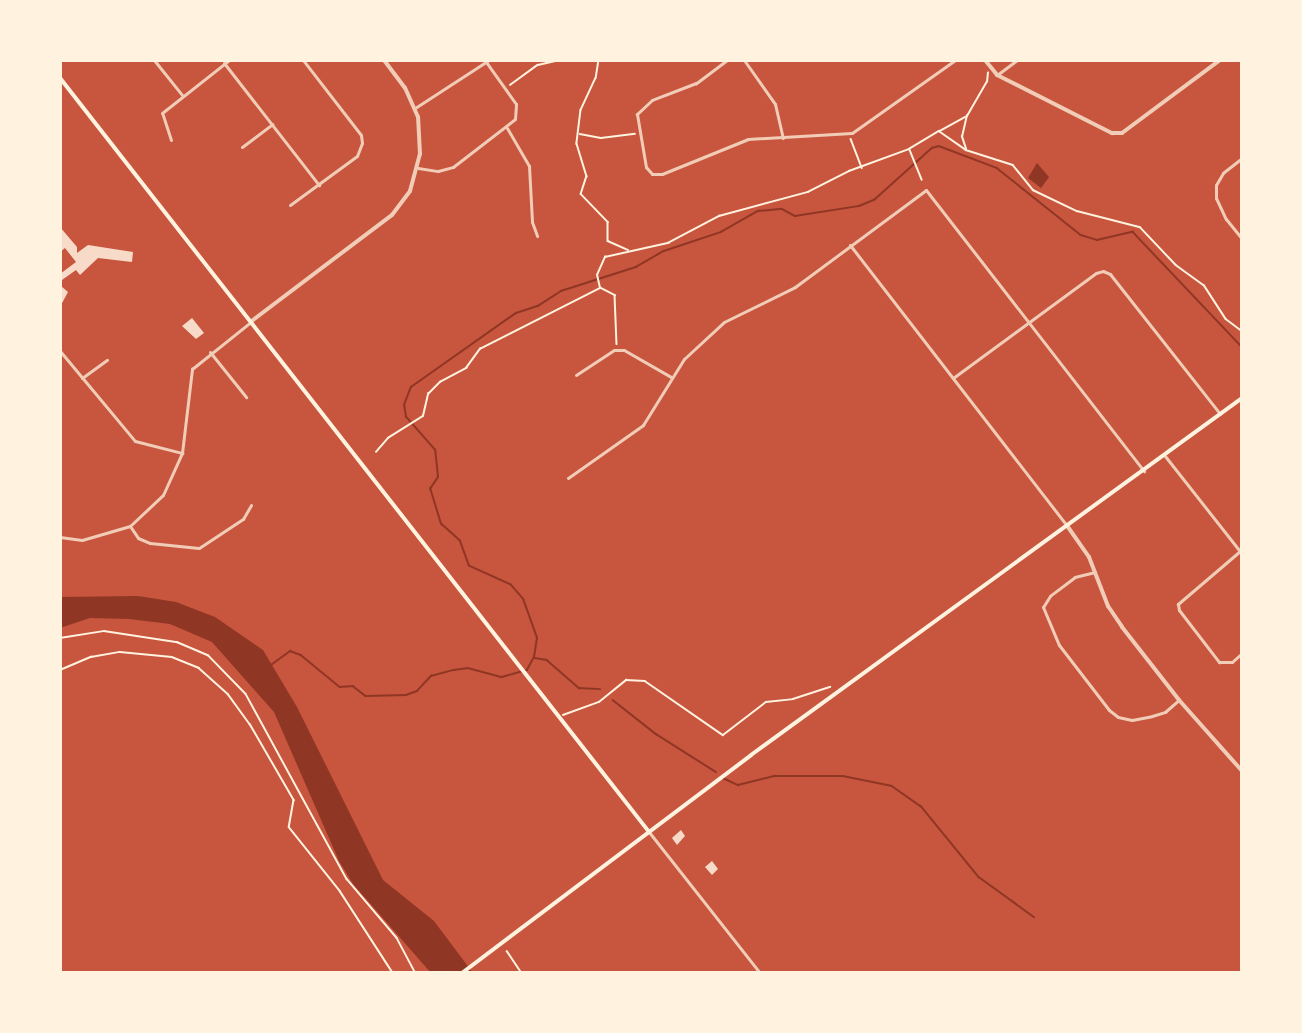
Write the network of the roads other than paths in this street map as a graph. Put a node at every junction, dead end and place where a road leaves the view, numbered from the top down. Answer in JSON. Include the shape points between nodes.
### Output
{"nodes":[{"id":1,"x":154,"y":60,"type":"edge"},
{"id":2,"x":229,"y":60,"type":"edge"},
{"id":3,"x":303,"y":60,"type":"edge"},
{"id":4,"x":384,"y":60,"type":"edge"},
{"id":5,"x":727,"y":60,"type":"edge"},
{"id":6,"x":744,"y":60,"type":"edge"},
{"id":7,"x":955,"y":60,"type":"edge"},
{"id":8,"x":985,"y":60,"type":"edge"},
{"id":9,"x":1017,"y":60,"type":"edge"},
{"id":10,"x":1220,"y":60,"type":"edge"},
{"id":11,"x":487,"y":61,"type":"edge"},
{"id":12,"x":224,"y":63,"type":"junction"},
{"id":13,"x":997,"y":75,"type":"junction"},
{"id":14,"x":60,"y":78,"type":"edge"},
{"id":15,"x":182,"y":95,"type":"junction"},
{"id":16,"x":415,"y":108,"type":"junction"},
{"id":17,"x":272,"y":124,"type":"junction"},
{"id":18,"x":507,"y":128,"type":"junction"},
{"id":19,"x":783,"y":138,"type":"junction"},
{"id":20,"x":171,"y":140,"type":"dead end"},
{"id":21,"x":242,"y":147,"type":"dead end"},
{"id":22,"x":1242,"y":158,"type":"edge"},
{"id":23,"x":418,"y":168,"type":"junction"},
{"id":24,"x":319,"y":185,"type":"junction"},
{"id":25,"x":290,"y":205,"type":"dead end"},
{"id":26,"x":537,"y":236,"type":"dead end"},
{"id":27,"x":1242,"y":239,"type":"edge"},
{"id":28,"x":850,"y":245,"type":"junction"},
{"id":29,"x":253,"y":320,"type":"junction"},
{"id":30,"x":1029,"y":321,"type":"junction"},
{"id":31,"x":60,"y":351,"type":"edge"},
{"id":32,"x":210,"y":352,"type":"junction"},
{"id":33,"x":107,"y":360,"type":"dead end"},
{"id":34,"x":576,"y":375,"type":"dead end"},
{"id":35,"x":671,"y":377,"type":"junction"},
{"id":36,"x":82,"y":378,"type":"junction"},
{"id":37,"x":952,"y":378,"type":"junction"},
{"id":38,"x":246,"y":398,"type":"dead end"},
{"id":39,"x":1242,"y":398,"type":"edge"},
{"id":40,"x":1220,"y":414,"type":"junction"},
{"id":41,"x":182,"y":453,"type":"junction"},
{"id":42,"x":1166,"y":456,"type":"junction"},
{"id":43,"x":1144,"y":471,"type":"junction"},
{"id":44,"x":568,"y":478,"type":"dead end"},
{"id":45,"x":251,"y":505,"type":"dead end"},
{"id":46,"x":130,"y":526,"type":"junction"},
{"id":47,"x":1068,"y":527,"type":"junction"},
{"id":48,"x":60,"y":537,"type":"edge"},
{"id":49,"x":1241,"y":553,"type":"edge"},
{"id":50,"x":1095,"y":572,"type":"junction"},
{"id":51,"x":1242,"y":653,"type":"edge"},
{"id":52,"x":1179,"y":700,"type":"junction"},
{"id":53,"x":1242,"y":771,"type":"edge"},
{"id":54,"x":649,"y":832,"type":"junction"},
{"id":55,"x":462,"y":973,"type":"edge"},
{"id":56,"x":760,"y":973,"type":"edge"}],
"edges":[{"from":1,"to":15,"type":"street"},
{"from":2,"to":12,"type":"street"},
{"from":3,"to":24,"type":"street","via":[[357,129],[362,143],[357,156]]},
{"from":4,"to":16,"type":"street"},
{"from":5,"to":19,"type":"street","via":[[696,83],[643,106],[637,114],[646,167],[652,174],[662,174],[730,143]]},
{"from":6,"to":19,"type":"street","via":[[775,104]]},
{"from":7,"to":19,"type":"street","via":[[852,133]]},
{"from":8,"to":13,"type":"street"},
{"from":9,"to":13,"type":"street"},
{"from":10,"to":13,"type":"street","via":[[1122,133],[1112,133]]},
{"from":11,"to":16,"type":"street"},
{"from":11,"to":18,"type":"street","via":[[516,104],[518,112]]},
{"from":12,"to":15,"type":"street"},
{"from":12,"to":17,"type":"street"},
{"from":14,"to":29,"type":"main road"},
{"from":15,"to":20,"type":"street","via":[[162,113]]},
{"from":16,"to":23,"type":"street","via":[[421,141]]},
{"from":17,"to":21,"type":"street"},
{"from":17,"to":24,"type":"street"},
{"from":18,"to":23,"type":"street","via":[[453,167],[438,171]]},
{"from":18,"to":26,"type":"street","via":[[527,159],[532,222]]},
{"from":22,"to":27,"type":"street","via":[[1216,184],[1216,198]]},
{"from":23,"to":29,"type":"street","via":[[411,191],[392,215]]},
{"from":24,"to":25,"type":"street"},
{"from":28,"to":30,"type":"street","via":[[926,190]]},
{"from":28,"to":35,"type":"street","via":[[784,294],[724,322],[684,359]]},
{"from":28,"to":37,"type":"street"},
{"from":29,"to":32,"type":"street"},
{"from":29,"to":54,"type":"main road"},
{"from":30,"to":37,"type":"street"},
{"from":30,"to":40,"type":"street","via":[[1103,271],[1110,274]]},
{"from":30,"to":43,"type":"street"},
{"from":31,"to":36,"type":"street"},
{"from":32,"to":38,"type":"street"},
{"from":32,"to":41,"type":"street","via":[[192,369]]},
{"from":33,"to":36,"type":"street"},
{"from":34,"to":35,"type":"street","via":[[614,350],[624,351]]},
{"from":35,"to":44,"type":"street","via":[[643,425]]},
{"from":36,"to":41,"type":"street","via":[[135,441]]},
{"from":37,"to":47,"type":"street"},
{"from":39,"to":40,"type":"main road"},
{"from":40,"to":42,"type":"main road"},
{"from":41,"to":46,"type":"street","via":[[163,495]]},
{"from":42,"to":43,"type":"main road"},
{"from":42,"to":49,"type":"street"},
{"from":43,"to":47,"type":"main road"},
{"from":45,"to":46,"type":"street","via":[[243,519],[199,548],[150,543],[138,538]]},
{"from":46,"to":48,"type":"street","via":[[82,540]]},
{"from":47,"to":50,"type":"street"},
{"from":47,"to":54,"type":"main road"},
{"from":49,"to":51,"type":"street","via":[[1178,604],[1219,662],[1232,662]]},
{"from":50,"to":52,"type":"street","via":[[1108,606]]},
{"from":50,"to":52,"type":"street","via":[[1075,577],[1050,596],[1043,607],[1059,645],[1118,717],[1132,720],[1152,716],[1165,712]]},
{"from":52,"to":53,"type":"street"},
{"from":54,"to":55,"type":"main road"},
{"from":54,"to":56,"type":"street"}]}
